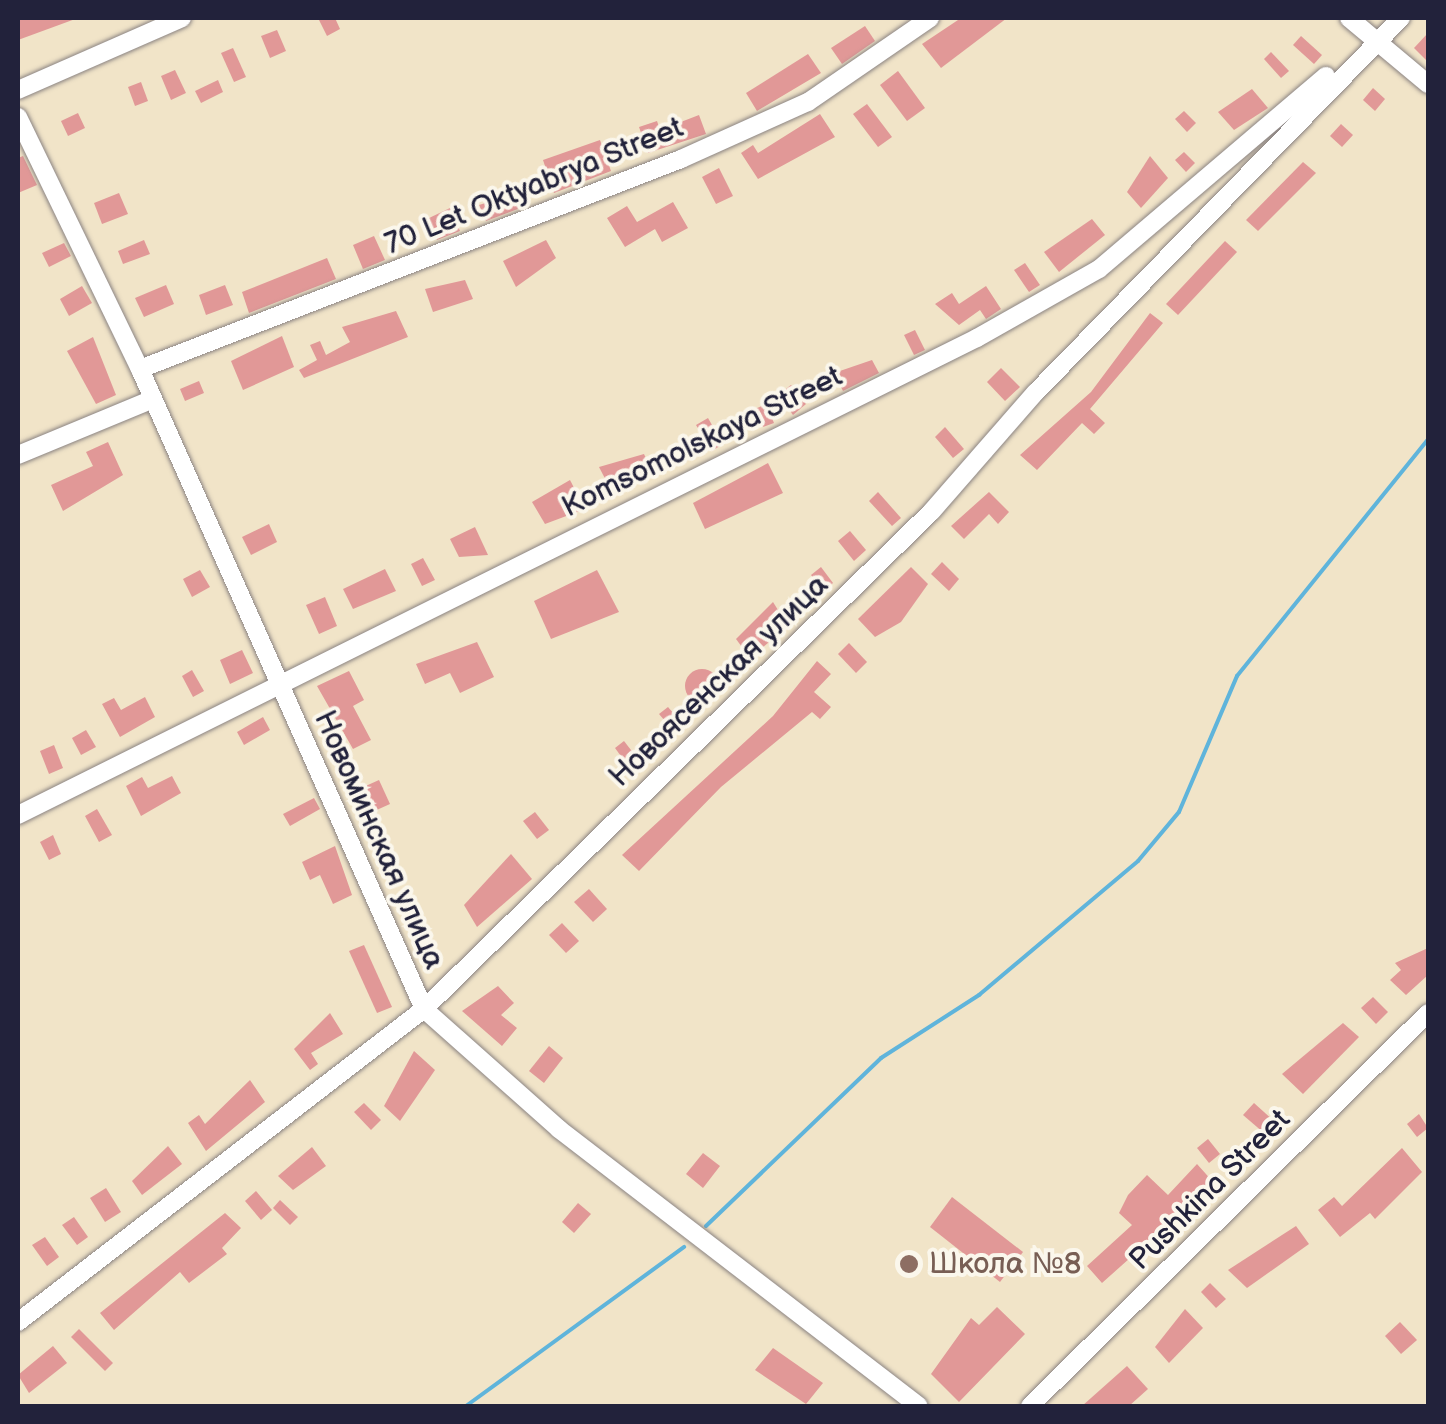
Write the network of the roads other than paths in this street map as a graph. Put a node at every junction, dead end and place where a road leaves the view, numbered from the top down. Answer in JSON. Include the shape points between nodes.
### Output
{"nodes":[{"id":1,"x":182,"y":18,"type":"edge"},
{"id":2,"x":930,"y":18,"type":"edge"},
{"id":3,"x":1350,"y":18,"type":"edge"},
{"id":4,"x":1401,"y":18,"type":"edge"},
{"id":5,"x":1371,"y":45,"type":"junction"},
{"id":6,"x":1428,"y":84,"type":"edge"},
{"id":7,"x":18,"y":90,"type":"edge"},
{"id":8,"x":18,"y":117,"type":"edge"},
{"id":9,"x":140,"y":369,"type":"junction"},
{"id":10,"x":153,"y":399,"type":"junction"},
{"id":11,"x":18,"y":455,"type":"edge"},
{"id":12,"x":278,"y":679,"type":"junction"},
{"id":13,"x":18,"y":815,"type":"edge"},
{"id":14,"x":424,"y":1009,"type":"junction"},
{"id":15,"x":1428,"y":1013,"type":"edge"},
{"id":16,"x":18,"y":1322,"type":"edge"},
{"id":17,"x":919,"y":1406,"type":"edge"},
{"id":18,"x":1030,"y":1406,"type":"edge"}],
"edges":[{"from":1,"to":7,"type":"street"},
{"from":2,"to":9,"type":"street","name":"70 Let Oktyabrya Street","via":[[808,102],[710,146]]},
{"from":3,"to":5,"type":"street"},
{"from":4,"to":5,"type":"street","name":"Новоясенская улица"},
{"from":5,"to":6,"type":"street"},
{"from":5,"to":12,"type":"street","name":"Komsomolskaya Street","via":[[1099,269],[976,338]]},
{"from":5,"to":14,"type":"street","name":"Новоясенская улица","via":[[932,511]]},
{"from":8,"to":9,"type":"street","name":"Новоминская улица"},
{"from":9,"to":10,"type":"street","name":"Новоминская улица"},
{"from":10,"to":11,"type":"street"},
{"from":10,"to":12,"type":"street","name":"Новоминская улица"},
{"from":12,"to":13,"type":"street","name":"Komsomolskaya Street"},
{"from":12,"to":14,"type":"street","name":"Новоминская улица"},
{"from":14,"to":16,"type":"street","name":"Новоясенская улица"},
{"from":14,"to":17,"type":"street","name":"Новоминская улица","via":[[575,1141]]},
{"from":15,"to":18,"type":"street","name":"Pushkina Street"}]}
